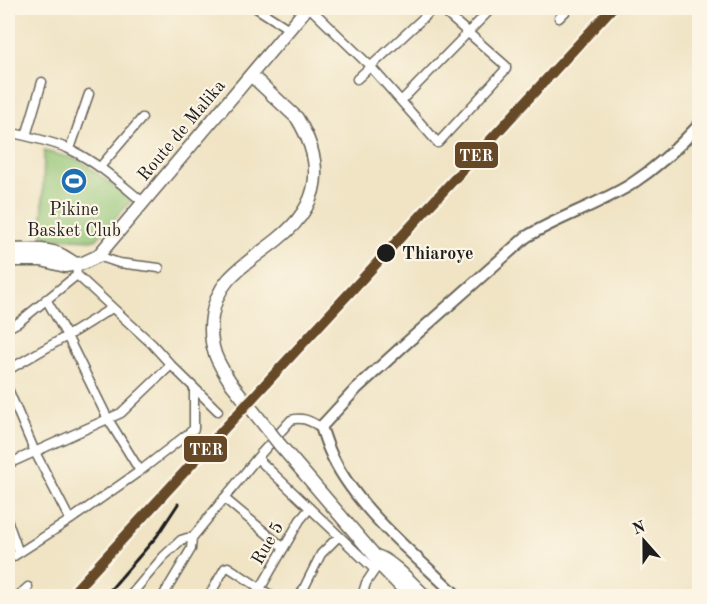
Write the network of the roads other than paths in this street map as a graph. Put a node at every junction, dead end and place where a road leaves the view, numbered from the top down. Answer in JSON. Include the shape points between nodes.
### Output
{"nodes":[{"id":1,"x":256,"y":8,"type":"edge"},
{"id":2,"x":308,"y":8,"type":"edge"},
{"id":3,"x":434,"y":8,"type":"edge"},
{"id":4,"x":440,"y":8,"type":"edge"},
{"id":5,"x":492,"y":8,"type":"edge"},
{"id":6,"x":569,"y":8,"type":"edge"},
{"id":7,"x":559,"y":18,"type":"dead end"},
{"id":8,"x":289,"y":29,"type":"junction"},
{"id":9,"x":469,"y":32,"type":"junction"},
{"id":10,"x":370,"y":66,"type":"junction"},
{"id":11,"x":251,"y":75,"type":"junction"},
{"id":12,"x":357,"y":79,"type":"dead end"},
{"id":13,"x":42,"y":82,"type":"dead end"},
{"id":14,"x":89,"y":94,"type":"dead end"},
{"id":15,"x":401,"y":101,"type":"junction"},
{"id":16,"x":142,"y":118,"type":"dead end"},
{"id":17,"x":699,"y":124,"type":"edge"},
{"id":18,"x":8,"y":132,"type":"edge"},
{"id":19,"x":26,"y":136,"type":"junction"},
{"id":20,"x":70,"y":149,"type":"junction"},
{"id":21,"x":100,"y":167,"type":"junction"},
{"id":22,"x":144,"y":203,"type":"junction"},
{"id":23,"x":8,"y":250,"type":"edge"},
{"id":24,"x":98,"y":256,"type":"junction"},
{"id":25,"x":8,"y":260,"type":"edge"},
{"id":26,"x":159,"y":268,"type":"dead end"},
{"id":27,"x":77,"y":269,"type":"junction"},
{"id":28,"x":46,"y":299,"type":"junction"},
{"id":29,"x":112,"y":308,"type":"junction"},
{"id":30,"x":8,"y":328,"type":"edge"},
{"id":31,"x":67,"y":336,"type":"junction"},
{"id":32,"x":171,"y":365,"type":"junction"},
{"id":33,"x":8,"y":370,"type":"edge"},
{"id":34,"x":8,"y":388,"type":"edge"},
{"id":35,"x":194,"y":388,"type":"junction"},
{"id":36,"x":218,"y":411,"type":"dead end"},
{"id":37,"x":108,"y":419,"type":"junction"},
{"id":38,"x":321,"y":427,"type":"junction"},
{"id":39,"x":35,"y":452,"type":"junction"},
{"id":40,"x":257,"y":458,"type":"junction"},
{"id":41,"x":8,"y":464,"type":"edge"},
{"id":42,"x":140,"y":471,"type":"junction"},
{"id":43,"x":224,"y":498,"type":"junction"},
{"id":44,"x":310,"y":508,"type":"junction"},
{"id":45,"x":70,"y":520,"type":"junction"},
{"id":46,"x":8,"y":522,"type":"edge"},
{"id":47,"x":339,"y":536,"type":"junction"},
{"id":48,"x":192,"y":538,"type":"junction"},
{"id":49,"x":284,"y":548,"type":"junction"},
{"id":50,"x":20,"y":553,"type":"junction"},
{"id":51,"x":8,"y":560,"type":"edge"},
{"id":52,"x":376,"y":563,"type":"junction"},
{"id":53,"x":28,"y":587,"type":"dead end"},
{"id":54,"x":258,"y":592,"type":"edge"},
{"id":55,"x":408,"y":596,"type":"edge"},
{"id":56,"x":18,"y":597,"type":"edge"},
{"id":57,"x":130,"y":597,"type":"edge"},
{"id":58,"x":163,"y":597,"type":"edge"},
{"id":59,"x":209,"y":597,"type":"edge"},
{"id":60,"x":272,"y":597,"type":"edge"},
{"id":61,"x":300,"y":597,"type":"edge"},
{"id":62,"x":362,"y":597,"type":"edge"},
{"id":63,"x":425,"y":597,"type":"edge"},
{"id":64,"x":456,"y":597,"type":"edge"}],
"edges":[{"from":1,"to":8,"type":"street"},
{"from":2,"to":8,"type":"main road","name":"Route de Malika"},
{"from":2,"to":10,"type":"street"},
{"from":3,"to":10,"type":"street"},
{"from":4,"to":9,"type":"street"},
{"from":5,"to":9,"type":"street"},
{"from":6,"to":7,"type":"street"},
{"from":8,"to":11,"type":"main road","name":"Route de Malika"},
{"from":9,"to":15,"type":"street"},
{"from":9,"to":15,"type":"street","via":[[506,67],[438,143]]},
{"from":10,"to":12,"type":"street"},
{"from":10,"to":15,"type":"street"},
{"from":11,"to":22,"type":"main road","name":"Route de Malika"},
{"from":11,"to":52,"type":"main road","bridge":true,"via":[[297,118],[314,154],[315,180],[299,219],[237,271],[220,292],[212,314],[212,342],[219,365],[231,383]]},
{"from":13,"to":19,"type":"street"},
{"from":14,"to":20,"type":"street"},
{"from":16,"to":21,"type":"street"},
{"from":17,"to":38,"type":"street","via":[[670,154],[628,186],[526,237],[357,388]]},
{"from":18,"to":19,"type":"street"},
{"from":19,"to":20,"type":"street"},
{"from":20,"to":21,"type":"street"},
{"from":21,"to":22,"type":"street"},
{"from":22,"to":24,"type":"main road","name":"Route de Malika"},
{"from":23,"to":27,"type":"main road","via":[[54,252]]},
{"from":24,"to":26,"type":"street"},
{"from":24,"to":27,"type":"main road","name":"Route de Malika"},
{"from":25,"to":27,"type":"main road","via":[[42,260]]},
{"from":27,"to":28,"type":"street"},
{"from":27,"to":29,"type":"street"},
{"from":28,"to":30,"type":"street"},
{"from":28,"to":31,"type":"street"},
{"from":29,"to":31,"type":"street"},
{"from":29,"to":32,"type":"street"},
{"from":31,"to":33,"type":"street"},
{"from":31,"to":37,"type":"street"},
{"from":32,"to":35,"type":"street"},
{"from":32,"to":37,"type":"street","via":[[121,413]]},
{"from":34,"to":39,"type":"street"},
{"from":35,"to":36,"type":"street"},
{"from":35,"to":42,"type":"street","via":[[194,429]]},
{"from":37,"to":39,"type":"street"},
{"from":37,"to":42,"type":"street"},
{"from":38,"to":40,"type":"street","via":[[299,418],[291,420]]},
{"from":38,"to":64,"type":"street","via":[[343,476],[362,502]]},
{"from":39,"to":41,"type":"street"},
{"from":39,"to":45,"type":"street"},
{"from":40,"to":43,"type":"street"},
{"from":40,"to":44,"type":"street"},
{"from":42,"to":45,"type":"street"},
{"from":43,"to":48,"type":"street"},
{"from":43,"to":49,"type":"street"},
{"from":44,"to":47,"type":"street"},
{"from":44,"to":49,"type":"street","name":"Rue 5"},
{"from":45,"to":50,"type":"street"},
{"from":46,"to":50,"type":"street"},
{"from":47,"to":52,"type":"street"},
{"from":47,"to":61,"type":"street","via":[[321,554]]},
{"from":48,"to":57,"type":"street","via":[[181,540],[163,557]]},
{"from":48,"to":58,"type":"street","via":[[190,549]]},
{"from":49,"to":54,"type":"street","name":"Rue 5"},
{"from":50,"to":51,"type":"street"},
{"from":52,"to":55,"type":"main road"},
{"from":52,"to":62,"type":"street"},
{"from":52,"to":63,"type":"main road","via":[[384,559]]},
{"from":53,"to":56,"type":"street"},
{"from":54,"to":59,"type":"street","via":[[228,567]]},
{"from":54,"to":60,"type":"street"}]}
